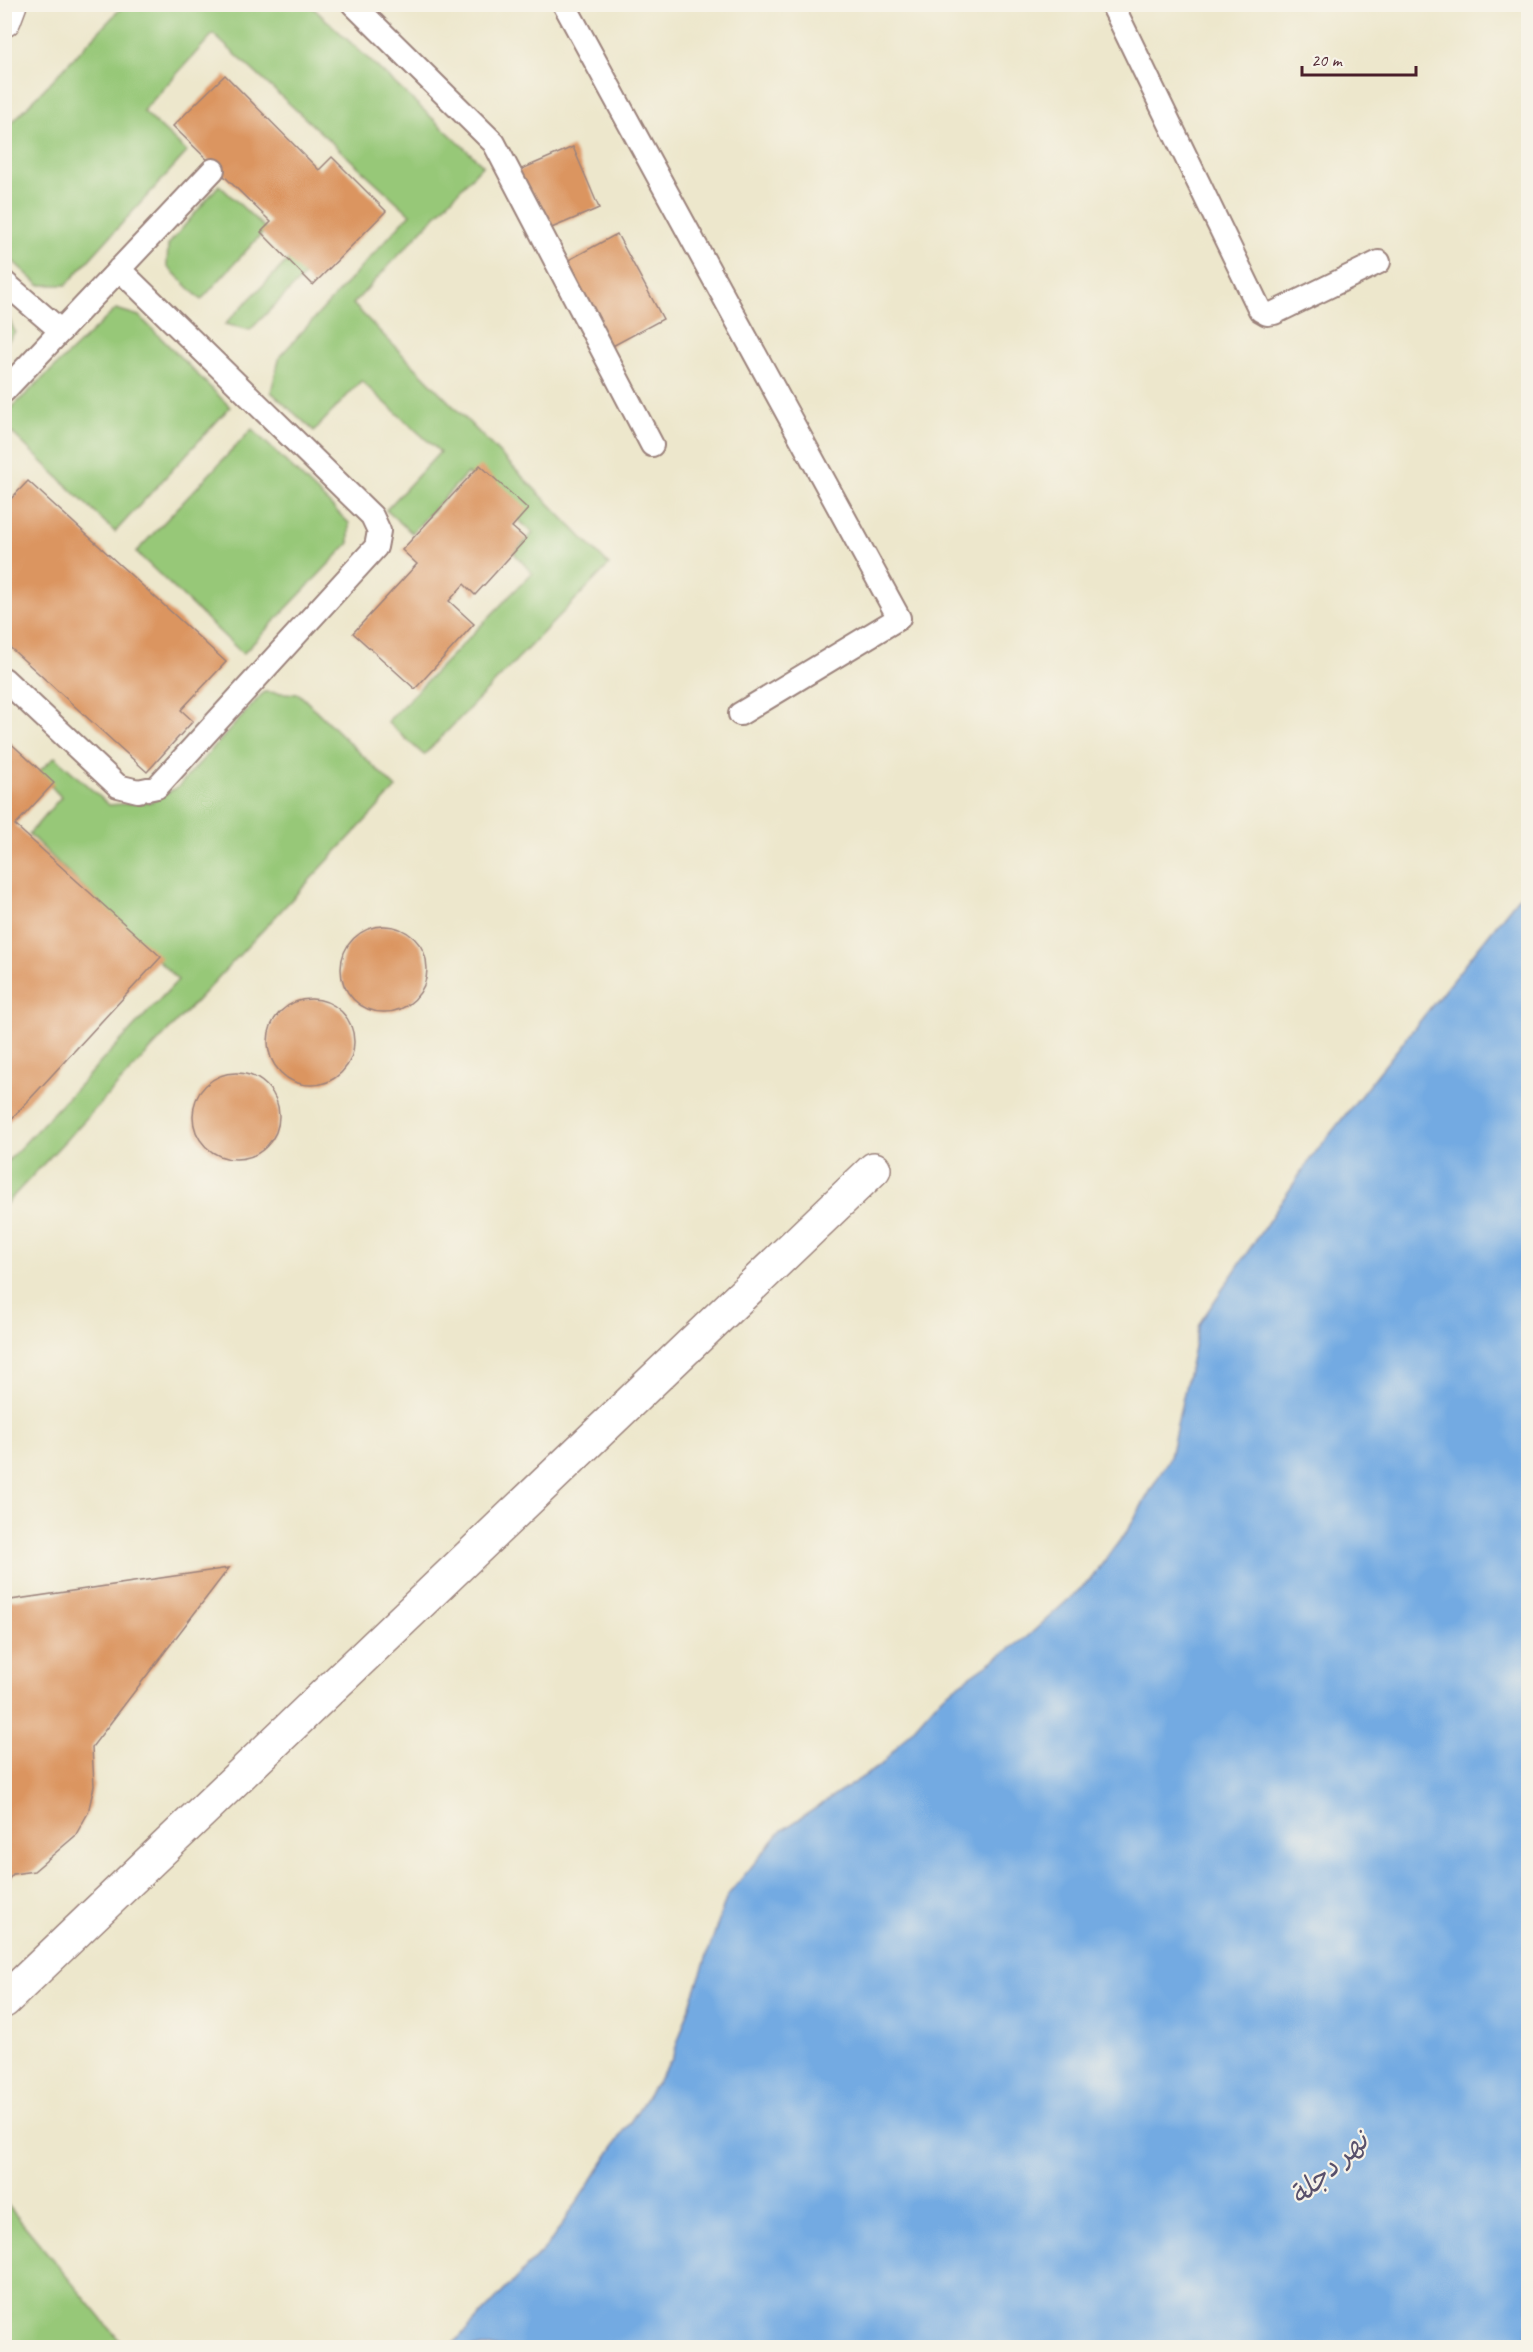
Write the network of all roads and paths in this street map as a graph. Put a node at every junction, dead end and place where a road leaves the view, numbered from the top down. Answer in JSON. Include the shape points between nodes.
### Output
{"nodes":[{"id":1,"x":10,"y":4,"type":"edge"},
{"id":2,"x":353,"y":4,"type":"edge"},
{"id":3,"x":564,"y":4,"type":"edge"},
{"id":4,"x":1112,"y":4,"type":"edge"},
{"id":5,"x":4,"y":20,"type":"edge"},
{"id":6,"x":213,"y":170,"type":"dead end"},
{"id":7,"x":1379,"y":262,"type":"dead end"},
{"id":8,"x":119,"y":269,"type":"junction"},
{"id":9,"x":4,"y":282,"type":"edge"},
{"id":10,"x":61,"y":331,"type":"junction"},
{"id":11,"x":4,"y":391,"type":"edge"},
{"id":12,"x":652,"y":445,"type":"dead end"},
{"id":13,"x":4,"y":679,"type":"edge"},
{"id":14,"x":740,"y":714,"type":"dead end"},
{"id":15,"x":874,"y":1169,"type":"dead end"},
{"id":16,"x":4,"y":2001,"type":"edge"}],
"edges":[{"from":1,"to":5,"type":"street"},
{"from":2,"to":12,"type":"lane","via":[[494,143]]},
{"from":3,"to":14,"type":"lane","via":[[899,618]]},
{"from":4,"to":7,"type":"lane","via":[[1260,310],[1274,313]]},
{"from":6,"to":8,"type":"lane"},
{"from":8,"to":10,"type":"lane"},
{"from":8,"to":13,"type":"lane","via":[[372,516],[379,531],[376,547],[157,787],[138,791],[118,786]]},
{"from":9,"to":10,"type":"lane"},
{"from":10,"to":11,"type":"lane"},
{"from":15,"to":16,"type":"street"}]}
